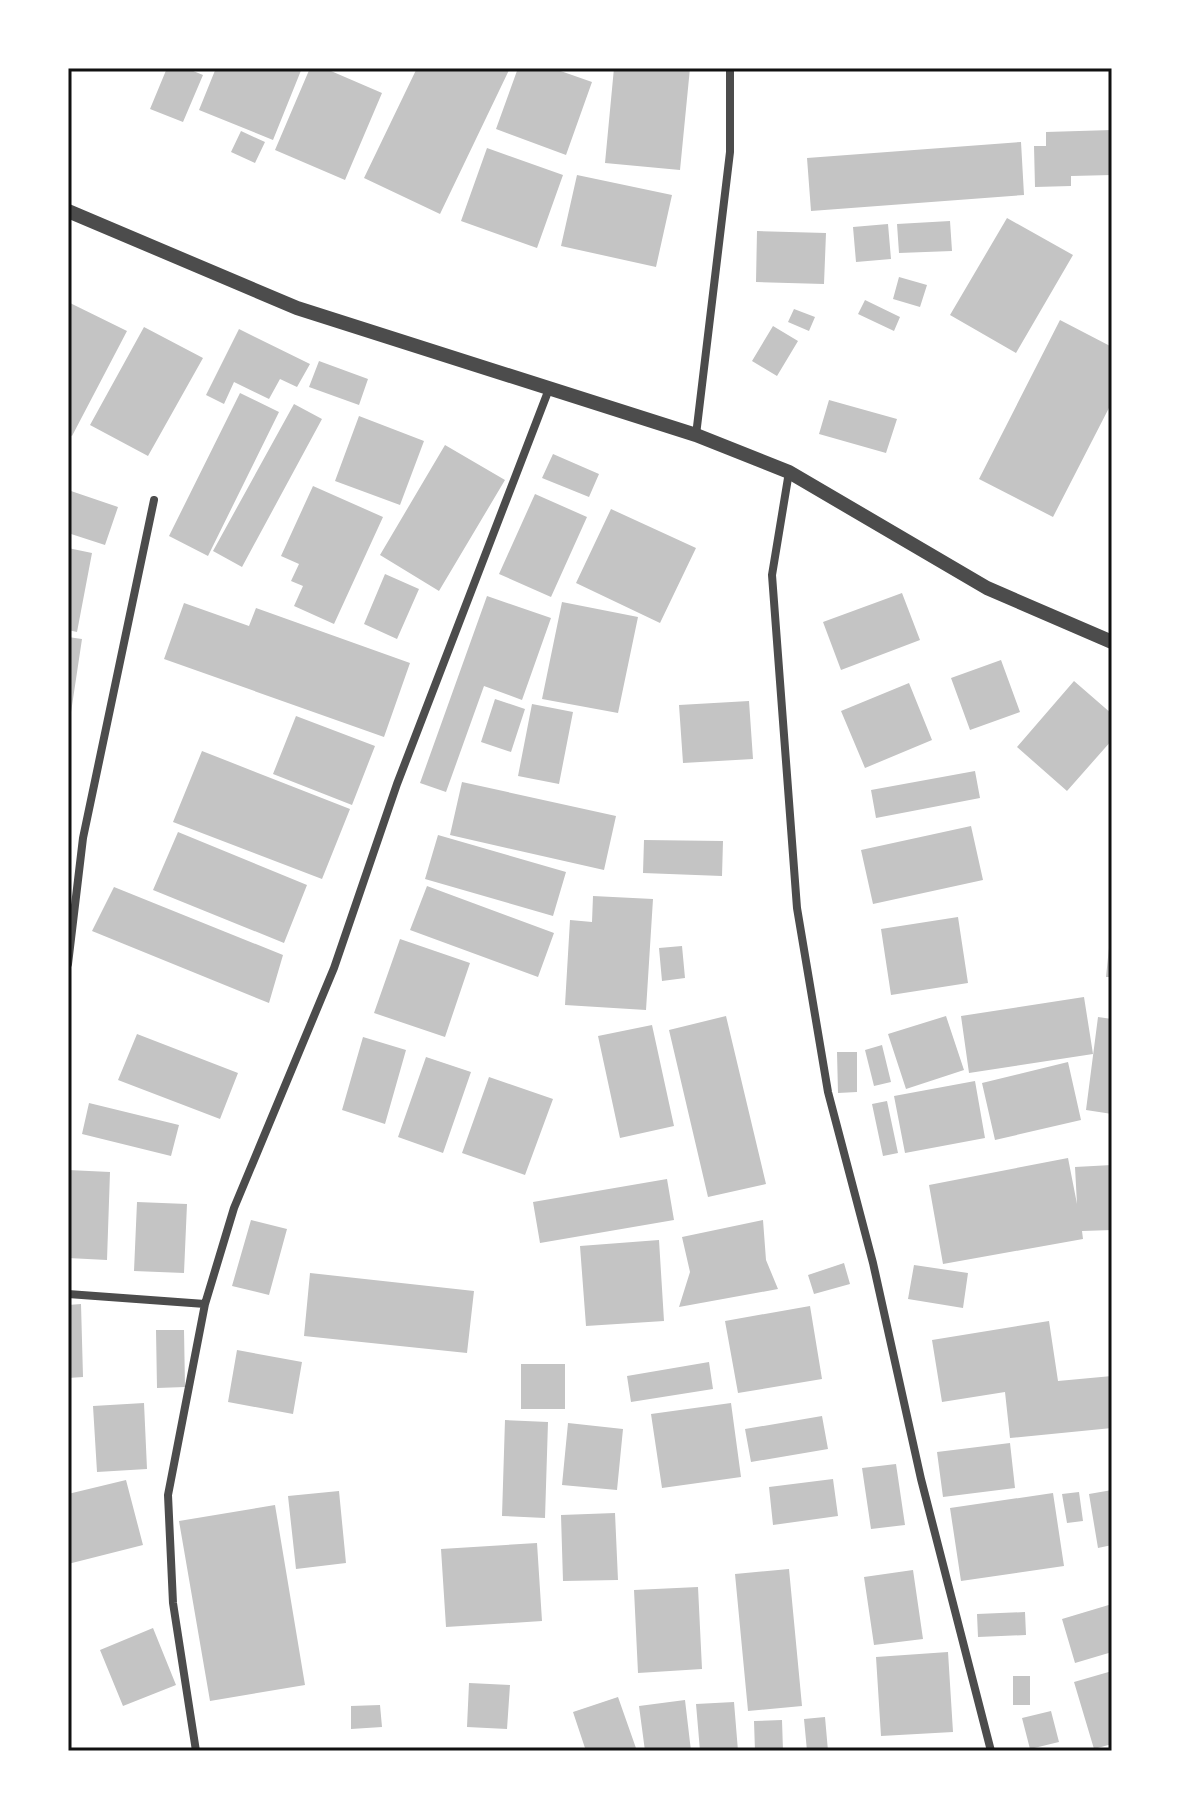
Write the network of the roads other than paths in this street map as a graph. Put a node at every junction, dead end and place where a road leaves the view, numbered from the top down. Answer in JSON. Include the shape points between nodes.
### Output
{"nodes":[{"id":1,"x":730,"y":68,"type":"edge"},
{"id":2,"x":68,"y":211,"type":"edge"},
{"id":3,"x":549,"y":389,"type":"junction"},
{"id":4,"x":696,"y":435,"type":"junction"},
{"id":5,"x":789,"y":472,"type":"junction"},
{"id":6,"x":154,"y":500,"type":"dead end"},
{"id":7,"x":1112,"y":642,"type":"edge"},
{"id":8,"x":68,"y":964,"type":"edge"},
{"id":9,"x":68,"y":1294,"type":"edge"},
{"id":10,"x":205,"y":1304,"type":"junction"},
{"id":11,"x":196,"y":1751,"type":"edge"},
{"id":12,"x":991,"y":1751,"type":"edge"}],
"edges":[{"from":1,"to":4,"type":"street","via":[[730,152]]},
{"from":2,"to":3,"type":"street","via":[[297,308]]},
{"from":3,"to":4,"type":"street"},
{"from":3,"to":10,"type":"street","via":[[397,784],[334,968],[234,1208]]},
{"from":4,"to":5,"type":"street"},
{"from":5,"to":7,"type":"street","via":[[987,588]]},
{"from":5,"to":12,"type":"street","via":[[772,575],[797,908],[828,1092]]},
{"from":6,"to":8,"type":"street","via":[[83,838]]},
{"from":9,"to":10,"type":"street"},
{"from":10,"to":11,"type":"street","via":[[168,1495],[173,1603]]}]}
